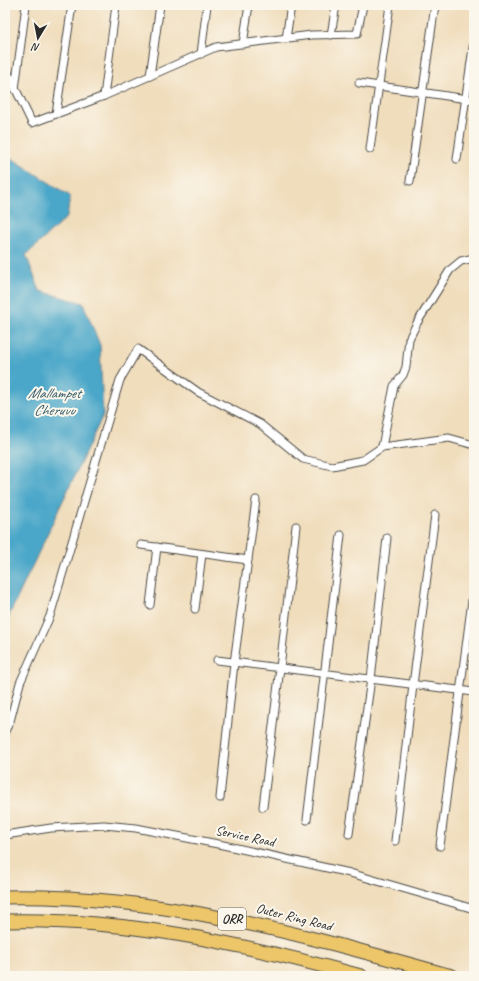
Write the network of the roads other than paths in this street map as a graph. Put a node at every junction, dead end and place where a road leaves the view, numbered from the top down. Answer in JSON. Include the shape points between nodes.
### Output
{"nodes":[{"id":1,"x":26,"y":5,"type":"edge"},
{"id":2,"x":72,"y":5,"type":"edge"},
{"id":3,"x":116,"y":5,"type":"edge"},
{"id":4,"x":160,"y":5,"type":"edge"},
{"id":5,"x":207,"y":5,"type":"edge"},
{"id":6,"x":249,"y":5,"type":"edge"},
{"id":7,"x":291,"y":5,"type":"edge"},
{"id":8,"x":336,"y":5,"type":"edge"},
{"id":9,"x":363,"y":5,"type":"edge"},
{"id":10,"x":390,"y":5,"type":"edge"},
{"id":11,"x":434,"y":5,"type":"edge"},
{"id":12,"x":331,"y":35,"type":"junction"},
{"id":13,"x":286,"y":38,"type":"junction"},
{"id":14,"x":474,"y":41,"type":"edge"},
{"id":15,"x":243,"y":44,"type":"junction"},
{"id":16,"x":201,"y":54,"type":"junction"},
{"id":17,"x":5,"y":68,"type":"edge"},
{"id":18,"x":150,"y":76,"type":"junction"},
{"id":19,"x":359,"y":82,"type":"dead end"},
{"id":20,"x":378,"y":85,"type":"junction"},
{"id":21,"x":15,"y":89,"type":"junction"},
{"id":22,"x":423,"y":92,"type":"junction"},
{"id":23,"x":104,"y":96,"type":"junction"},
{"id":24,"x":465,"y":98,"type":"junction"},
{"id":25,"x":474,"y":100,"type":"edge"},
{"id":26,"x":56,"y":114,"type":"junction"},
{"id":27,"x":370,"y":150,"type":"dead end"},
{"id":28,"x":457,"y":159,"type":"dead end"},
{"id":29,"x":410,"y":181,"type":"dead end"},
{"id":30,"x":474,"y":258,"type":"edge"},
{"id":31,"x":474,"y":445,"type":"edge"},
{"id":32,"x":382,"y":447,"type":"junction"},
{"id":33,"x":256,"y":500,"type":"dead end"},
{"id":34,"x":435,"y":515,"type":"dead end"},
{"id":35,"x":296,"y":526,"type":"dead end"},
{"id":36,"x":341,"y":535,"type":"dead end"},
{"id":37,"x":387,"y":538,"type":"dead end"},
{"id":38,"x":141,"y":545,"type":"dead end"},
{"id":39,"x":157,"y":548,"type":"junction"},
{"id":40,"x":202,"y":554,"type":"junction"},
{"id":41,"x":248,"y":560,"type":"junction"},
{"id":42,"x":474,"y":585,"type":"edge"},
{"id":43,"x":150,"y":605,"type":"dead end"},
{"id":44,"x":195,"y":609,"type":"dead end"},
{"id":45,"x":471,"y":639,"type":"edge"},
{"id":46,"x":217,"y":660,"type":"dead end"},
{"id":47,"x":234,"y":663,"type":"junction"},
{"id":48,"x":280,"y":668,"type":"junction"},
{"id":49,"x":324,"y":674,"type":"junction"},
{"id":50,"x":371,"y":679,"type":"junction"},
{"id":51,"x":413,"y":685,"type":"junction"},
{"id":52,"x":460,"y":690,"type":"junction"},
{"id":53,"x":474,"y":692,"type":"edge"},
{"id":54,"x":5,"y":731,"type":"edge"},
{"id":55,"x":220,"y":798,"type":"dead end"},
{"id":56,"x":263,"y":807,"type":"dead end"},
{"id":57,"x":307,"y":820,"type":"dead end"},
{"id":58,"x":349,"y":834,"type":"dead end"},
{"id":59,"x":5,"y":835,"type":"edge"},
{"id":60,"x":395,"y":841,"type":"dead end"},
{"id":61,"x":440,"y":846,"type":"dead end"},
{"id":62,"x":5,"y":897,"type":"edge"},
{"id":63,"x":474,"y":908,"type":"edge"},
{"id":64,"x":5,"y":921,"type":"edge"},
{"id":65,"x":361,"y":976,"type":"edge"},
{"id":66,"x":452,"y":976,"type":"edge"}],
"edges":[{"from":1,"to":21,"type":"street"},
{"from":2,"to":26,"type":"street"},
{"from":3,"to":23,"type":"street"},
{"from":4,"to":18,"type":"street"},
{"from":5,"to":16,"type":"street"},
{"from":6,"to":15,"type":"street"},
{"from":7,"to":13,"type":"street"},
{"from":8,"to":12,"type":"street"},
{"from":9,"to":12,"type":"street","via":[[357,34]]},
{"from":10,"to":20,"type":"street"},
{"from":11,"to":22,"type":"street"},
{"from":12,"to":13,"type":"street"},
{"from":13,"to":15,"type":"street"},
{"from":14,"to":24,"type":"street"},
{"from":15,"to":16,"type":"street","via":[[216,47]]},
{"from":16,"to":18,"type":"street"},
{"from":17,"to":21,"type":"street"},
{"from":18,"to":23,"type":"street"},
{"from":19,"to":20,"type":"street"},
{"from":20,"to":22,"type":"street"},
{"from":20,"to":27,"type":"street"},
{"from":21,"to":26,"type":"street","via":[[32,123]]},
{"from":22,"to":24,"type":"street"},
{"from":22,"to":29,"type":"street"},
{"from":23,"to":26,"type":"street"},
{"from":24,"to":25,"type":"street"},
{"from":24,"to":28,"type":"street"},
{"from":30,"to":32,"type":"street","via":[[461,261],[450,270],[409,339],[406,368],[394,386]]},
{"from":31,"to":32,"type":"street","via":[[449,438]]},
{"from":32,"to":54,"type":"street","via":[[363,460],[332,466],[303,459],[260,424],[198,392],[138,349],[120,380],[50,616],[20,682]]},
{"from":33,"to":41,"type":"street"},
{"from":34,"to":51,"type":"street"},
{"from":35,"to":48,"type":"street"},
{"from":36,"to":49,"type":"street"},
{"from":37,"to":50,"type":"street"},
{"from":38,"to":39,"type":"street"},
{"from":39,"to":40,"type":"street"},
{"from":39,"to":43,"type":"street"},
{"from":40,"to":41,"type":"street"},
{"from":40,"to":44,"type":"street"},
{"from":41,"to":47,"type":"street"},
{"from":42,"to":45,"type":"street"},
{"from":45,"to":52,"type":"street"},
{"from":46,"to":47,"type":"street"},
{"from":47,"to":48,"type":"street"},
{"from":47,"to":55,"type":"street"},
{"from":48,"to":49,"type":"street"},
{"from":48,"to":56,"type":"street"},
{"from":49,"to":50,"type":"street"},
{"from":49,"to":57,"type":"street"},
{"from":50,"to":51,"type":"street"},
{"from":50,"to":58,"type":"street"},
{"from":51,"to":52,"type":"street"},
{"from":51,"to":60,"type":"street"},
{"from":52,"to":53,"type":"street"},
{"from":52,"to":61,"type":"street"},
{"from":59,"to":63,"type":"street","name":"Service Road","via":[[51,828],[104,825],[136,828],[223,844],[350,874]]},
{"from":62,"to":66,"type":"highway","name":"Outer Ring Road","number":"ORR","via":[[62,897],[135,903],[207,914],[313,938]]},
{"from":64,"to":65,"type":"highway","number":"ORR","via":[[61,921],[167,932],[238,945]]}]}
